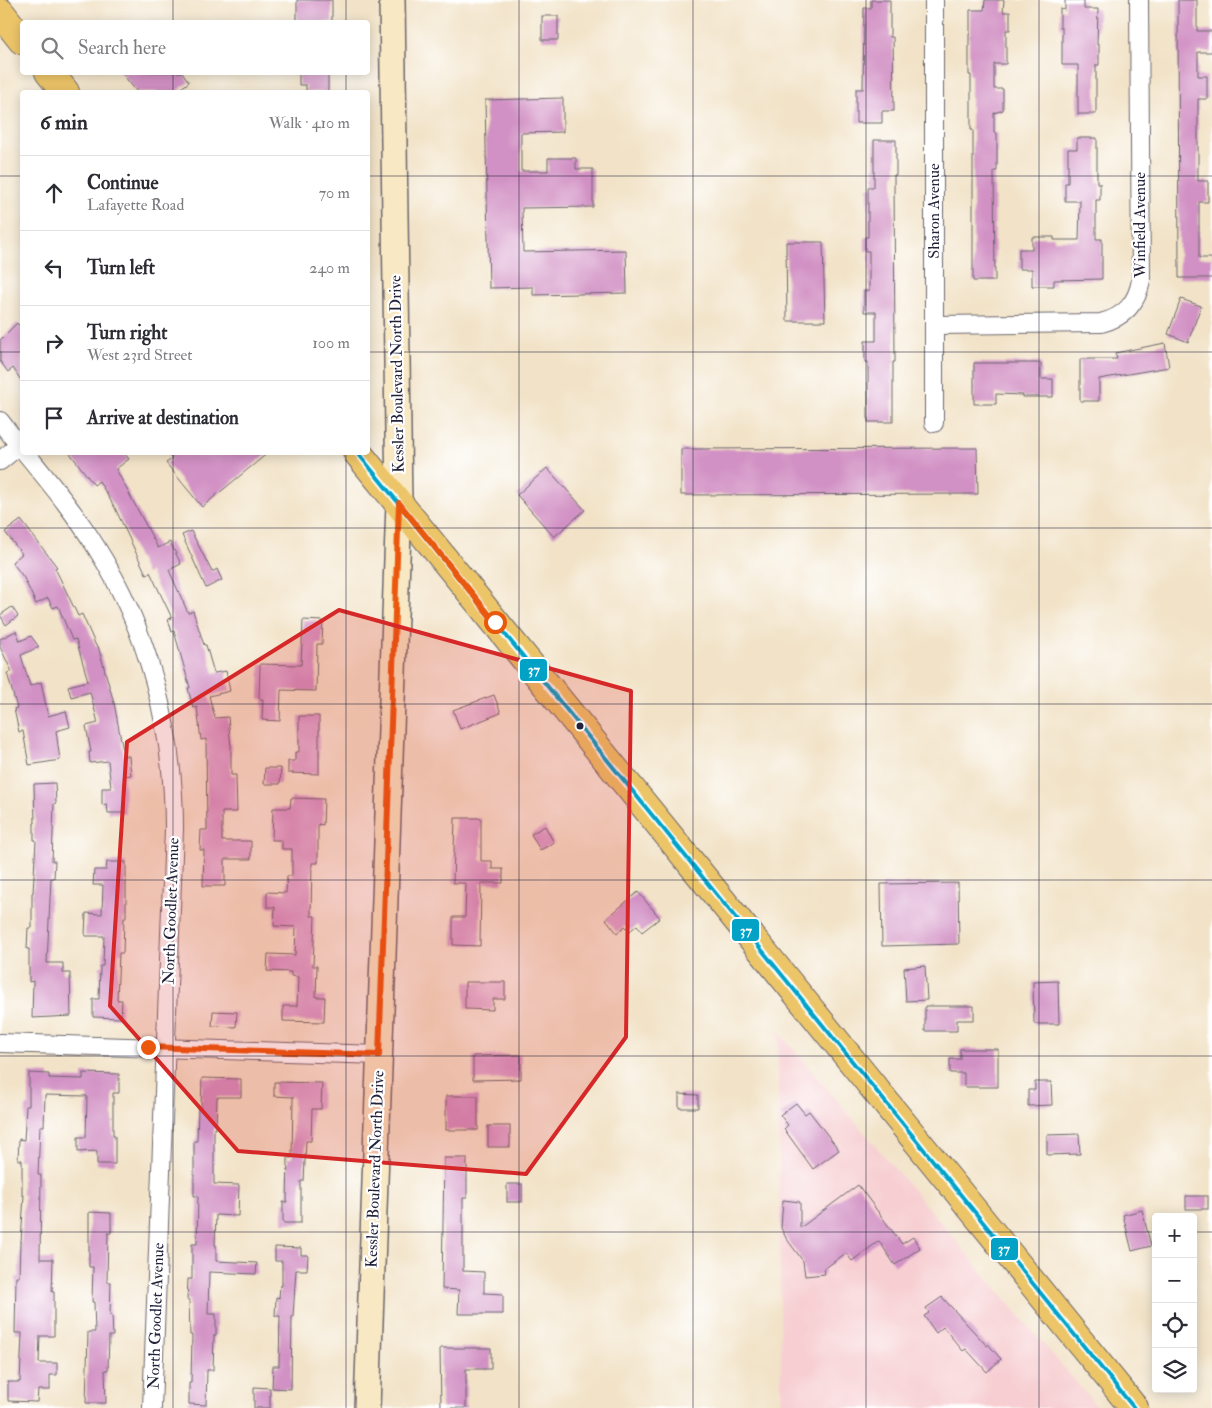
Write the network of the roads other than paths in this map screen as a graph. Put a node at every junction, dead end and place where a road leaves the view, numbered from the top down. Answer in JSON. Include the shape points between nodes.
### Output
{"nodes":[{"id":1,"x":392,"y":0,"type":"edge"},
{"id":2,"x":934,"y":0,"type":"edge"},
{"id":3,"x":1139,"y":0,"type":"edge"},
{"id":4,"x":0,"y":12,"type":"edge"},
{"id":5,"x":20,"y":37,"type":"edge"},
{"id":6,"x":51,"y":75,"type":"edge"},
{"id":7,"x":63,"y":90,"type":"edge"},
{"id":8,"x":934,"y":325,"type":"junction"},
{"id":9,"x":0,"y":421,"type":"edge"},
{"id":10,"x":934,"y":423,"type":"dead end"},
{"id":11,"x":20,"y":445,"type":"edge"},
{"id":12,"x":20,"y":448,"type":"edge"},
{"id":13,"x":28,"y":455,"type":"edge"},
{"id":14,"x":359,"y":455,"type":"edge"},
{"id":15,"x":0,"y":461,"type":"edge"},
{"id":16,"x":399,"y":503,"type":"junction"},
{"id":17,"x":0,"y":1043,"type":"edge"},
{"id":18,"x":165,"y":1048,"type":"junction"},
{"id":19,"x":379,"y":1055,"type":"junction"},
{"id":20,"x":152,"y":1408,"type":"edge"},
{"id":21,"x":367,"y":1408,"type":"edge"},
{"id":22,"x":1134,"y":1408,"type":"edge"}],
"edges":[{"from":1,"to":16,"type":"main road","name":"Kessler Boulevard North Drive"},
{"from":2,"to":8,"type":"street","name":"Sharon Avenue"},
{"from":3,"to":8,"type":"street","name":"Winfield Avenue","via":[[1141,280],[1135,300],[1121,316],[1101,323]]},
{"from":4,"to":5,"type":"main road"},
{"from":6,"to":7,"type":"main road"},
{"from":8,"to":10,"type":"street","name":"Sharon Avenue"},
{"from":9,"to":11,"type":"street","name":"North Goodlet Avenue"},
{"from":12,"to":15,"type":"street"},
{"from":13,"to":18,"type":"street","name":"North Goodlet Avenue","via":[[74,514],[108,566],[138,630],[159,697],[170,758],[174,815]]},
{"from":14,"to":16,"type":"main road"},
{"from":16,"to":19,"type":"main road","name":"Kessler Boulevard North Drive"},
{"from":16,"to":22,"type":"main road"},
{"from":17,"to":18,"type":"street"},
{"from":18,"to":19,"type":"street"},
{"from":18,"to":20,"type":"street","name":"North Goodlet Avenue"},
{"from":19,"to":21,"type":"main road","name":"Kessler Boulevard North Drive"}]}
